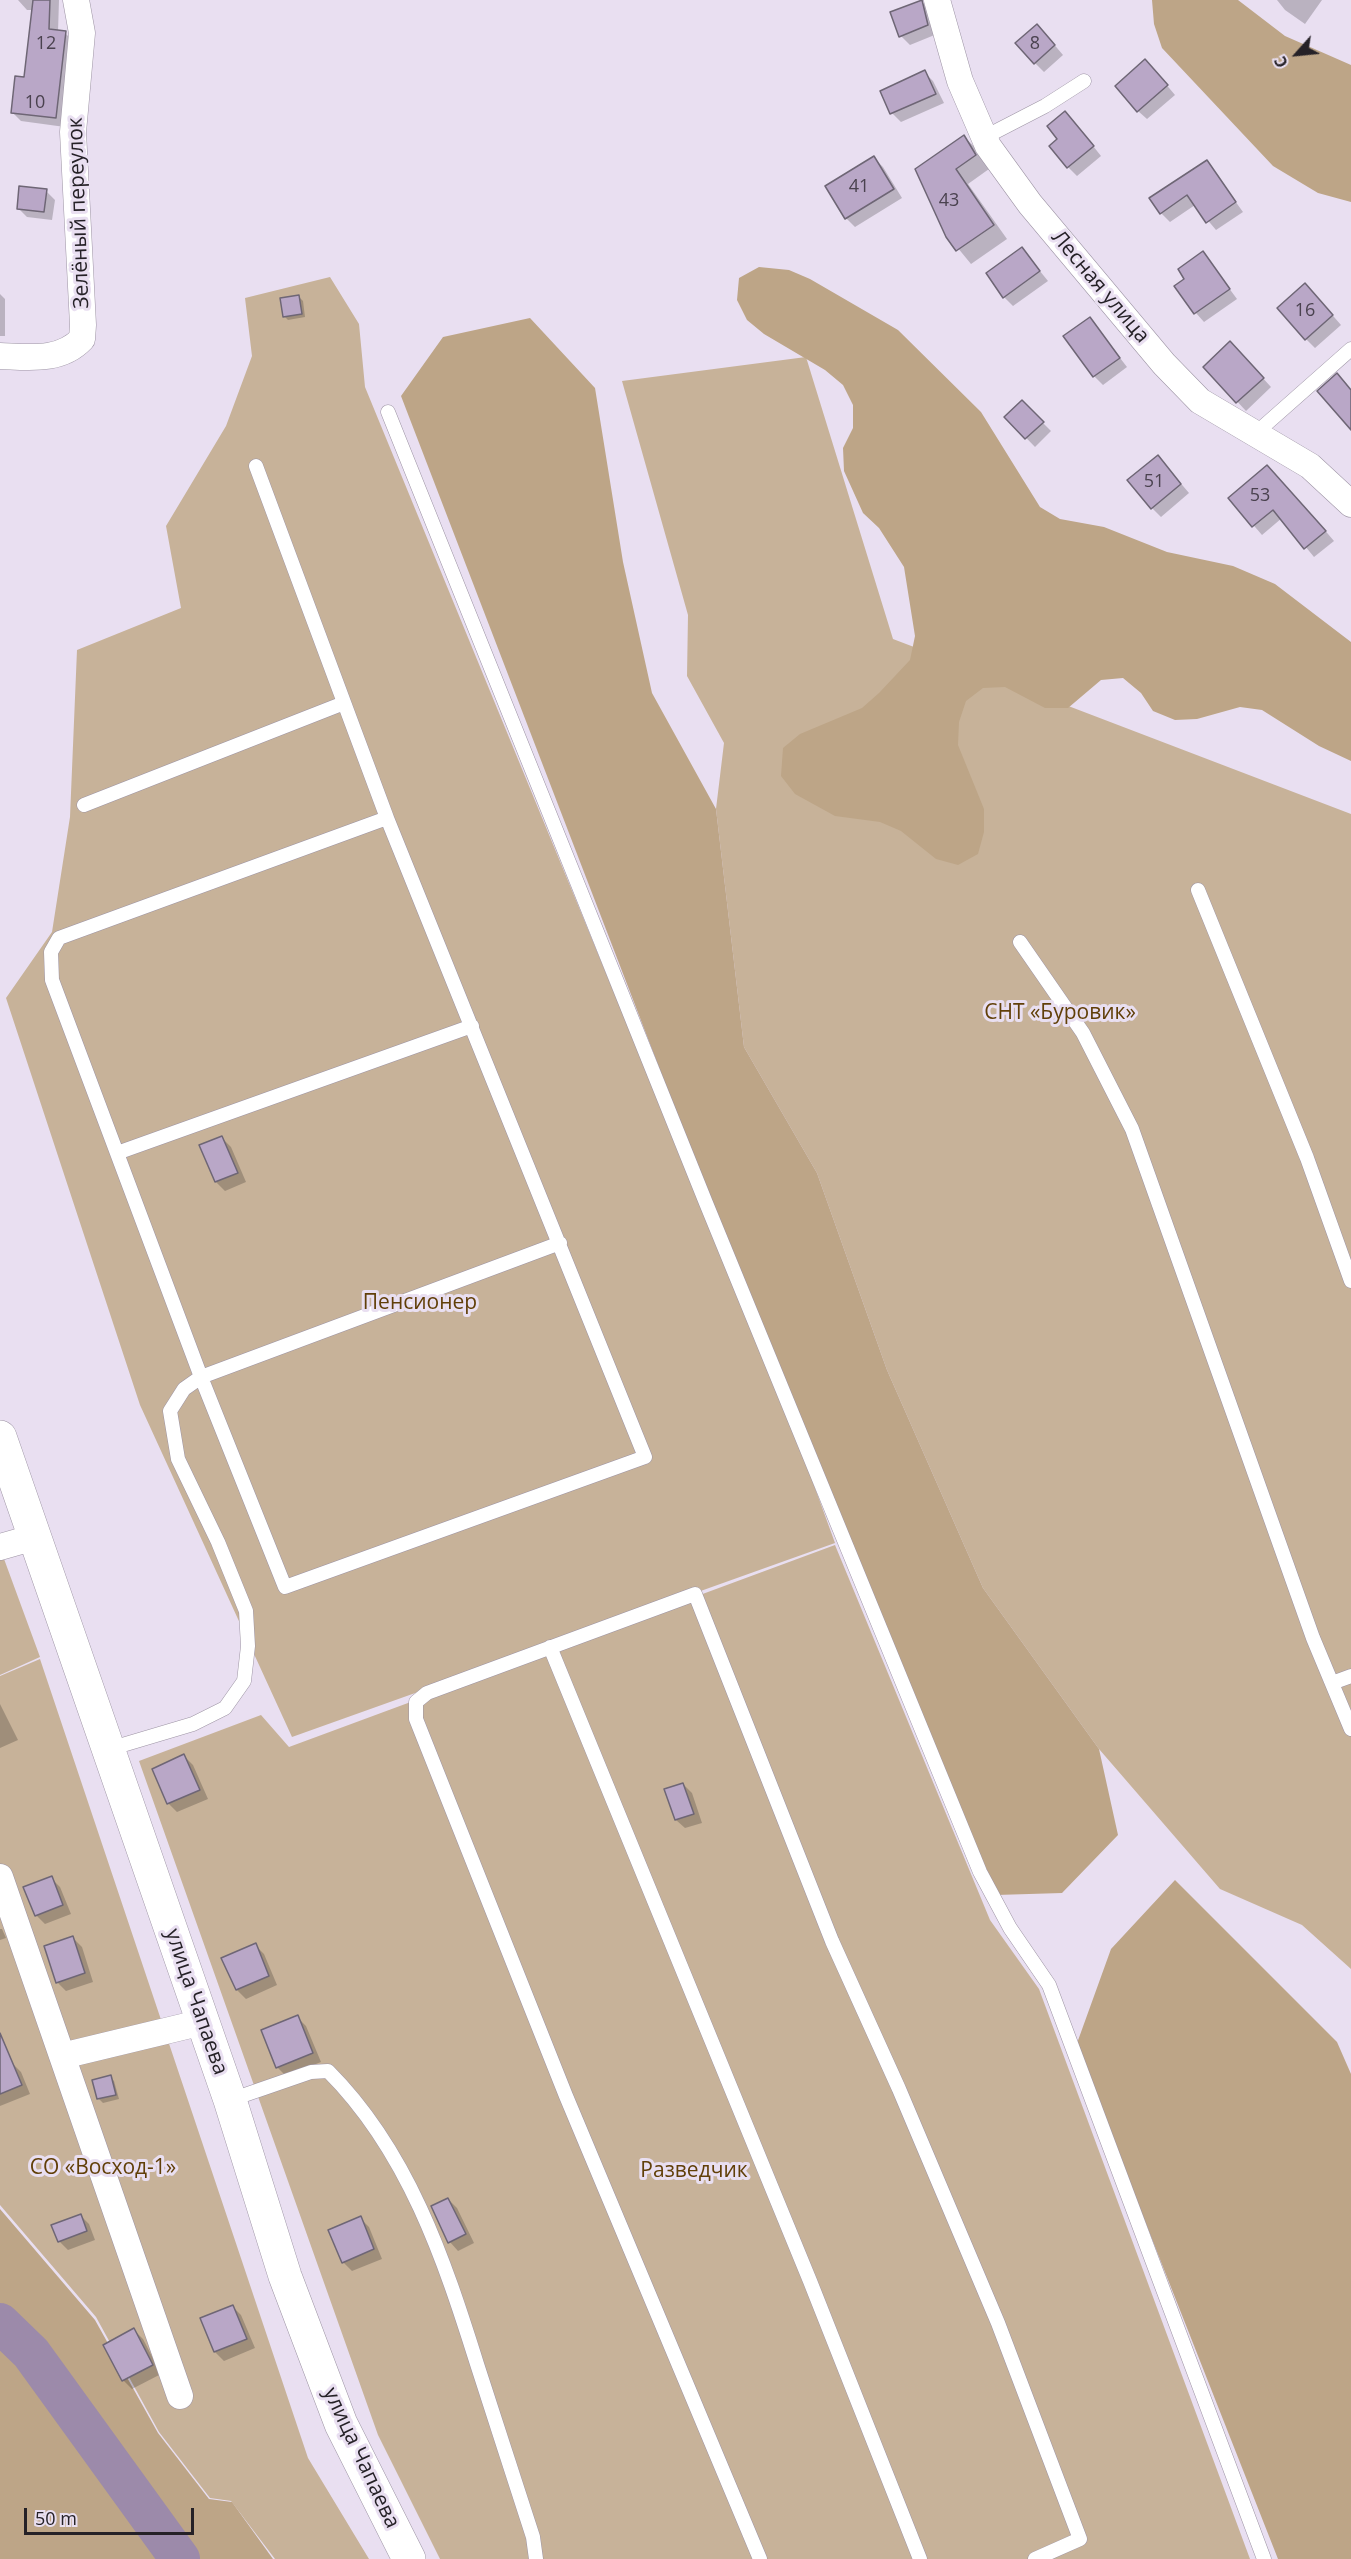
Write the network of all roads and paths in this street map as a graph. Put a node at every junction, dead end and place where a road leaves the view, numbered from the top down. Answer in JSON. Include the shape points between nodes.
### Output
{"nodes":[{"id":1,"x":76,"y":0,"type":"edge"},
{"id":2,"x":937,"y":0,"type":"edge"},
{"id":3,"x":1084,"y":81,"type":"dead end"},
{"id":4,"x":985,"y":137,"type":"junction"},
{"id":5,"x":1351,"y":349,"type":"edge"},
{"id":6,"x":0,"y":356,"type":"edge"},
{"id":7,"x":388,"y":412,"type":"dead end"},
{"id":8,"x":1256,"y":433,"type":"junction"},
{"id":9,"x":255,"y":466,"type":"dead end"},
{"id":10,"x":1351,"y":504,"type":"edge"},
{"id":11,"x":344,"y":703,"type":"junction"},
{"id":12,"x":84,"y":805,"type":"dead end"},
{"id":13,"x":387,"y":819,"type":"junction"},
{"id":14,"x":1198,"y":890,"type":"dead end"},
{"id":15,"x":1020,"y":942,"type":"dead end"},
{"id":16,"x":472,"y":1026,"type":"junction"},
{"id":17,"x":117,"y":1153,"type":"junction"},
{"id":18,"x":560,"y":1243,"type":"junction"},
{"id":19,"x":1351,"y":1281,"type":"edge"},
{"id":20,"x":201,"y":1377,"type":"junction"},
{"id":21,"x":0,"y":1437,"type":"edge"},
{"id":22,"x":35,"y":1537,"type":"junction"},
{"id":23,"x":0,"y":1547,"type":"edge"},
{"id":24,"x":550,"y":1647,"type":"junction"},
{"id":25,"x":1351,"y":1676,"type":"edge"},
{"id":26,"x":1332,"y":1683,"type":"junction"},
{"id":27,"x":1351,"y":1729,"type":"edge"},
{"id":28,"x":109,"y":1749,"type":"junction"},
{"id":29,"x":0,"y":1877,"type":"edge"},
{"id":30,"x":203,"y":2022,"type":"junction"},
{"id":31,"x":62,"y":2056,"type":"junction"},
{"id":32,"x":230,"y":2100,"type":"junction"},
{"id":33,"x":180,"y":2396,"type":"dead end"},
{"id":34,"x":410,"y":2559,"type":"edge"},
{"id":35,"x":536,"y":2559,"type":"edge"},
{"id":36,"x":760,"y":2559,"type":"edge"},
{"id":37,"x":920,"y":2559,"type":"edge"},
{"id":38,"x":1035,"y":2559,"type":"edge"},
{"id":39,"x":1264,"y":2559,"type":"edge"}],
"edges":[{"from":1,"to":6,"type":"street","name":"Зелёный переулок","via":[[82,33],[72,132],[82,339],[55,356]]},
{"from":2,"to":4,"type":"street","name":"Лесная улица","via":[[960,81]]},
{"from":3,"to":4,"type":"lane"},
{"from":4,"to":8,"type":"street","name":"Лесная улица","via":[[1030,204],[1164,364],[1200,401]]},
{"from":5,"to":8,"type":"lane"},
{"from":7,"to":39,"type":"lane","via":[[980,1872],[1010,1928],[1049,1985]]},
{"from":8,"to":10,"type":"street","name":"Лесная улица","via":[[1310,466]]},
{"from":9,"to":11,"type":"lane"},
{"from":11,"to":12,"type":"lane"},
{"from":11,"to":13,"type":"lane"},
{"from":13,"to":16,"type":"lane"},
{"from":13,"to":17,"type":"lane","via":[[59,938],[51,952],[52,980]]},
{"from":14,"to":19,"type":"lane","via":[[1307,1158]]},
{"from":15,"to":26,"type":"lane","via":[[1083,1034],[1132,1129]]},
{"from":16,"to":17,"type":"lane"},
{"from":16,"to":18,"type":"lane"},
{"from":17,"to":20,"type":"lane"},
{"from":18,"to":20,"type":"lane"},
{"from":18,"to":20,"type":"lane","via":[[645,1457],[285,1587]]},
{"from":20,"to":28,"type":"lane","via":[[184,1389],[170,1411],[178,1459],[246,1611],[244,1681],[225,1708],[193,1724]]},
{"from":21,"to":22,"type":"street","name":"улица Чапаева"},
{"from":22,"to":23,"type":"street"},
{"from":22,"to":28,"type":"street","name":"улица Чапаева"},
{"from":24,"to":36,"type":"lane","via":[[427,1693],[416,1701],[416,1719],[566,2096]]},
{"from":24,"to":37,"type":"lane"},
{"from":24,"to":38,"type":"lane","via":[[695,1594],[832,1941],[998,2323],[1080,2539]]},
{"from":25,"to":26,"type":"lane"},
{"from":26,"to":27,"type":"lane"},
{"from":28,"to":30,"type":"street","name":"улица Чапаева"},
{"from":29,"to":31,"type":"street"},
{"from":30,"to":31,"type":"street"},
{"from":30,"to":32,"type":"street","name":"улица Чапаева"},
{"from":31,"to":33,"type":"street"},
{"from":32,"to":34,"type":"street","name":"улица Чапаева","via":[[285,2276],[341,2424]]},
{"from":32,"to":35,"type":"lane","via":[[311,2072],[328,2071],[349,2091],[396,2158],[428,2221],[449,2275],[533,2537]]}]}
